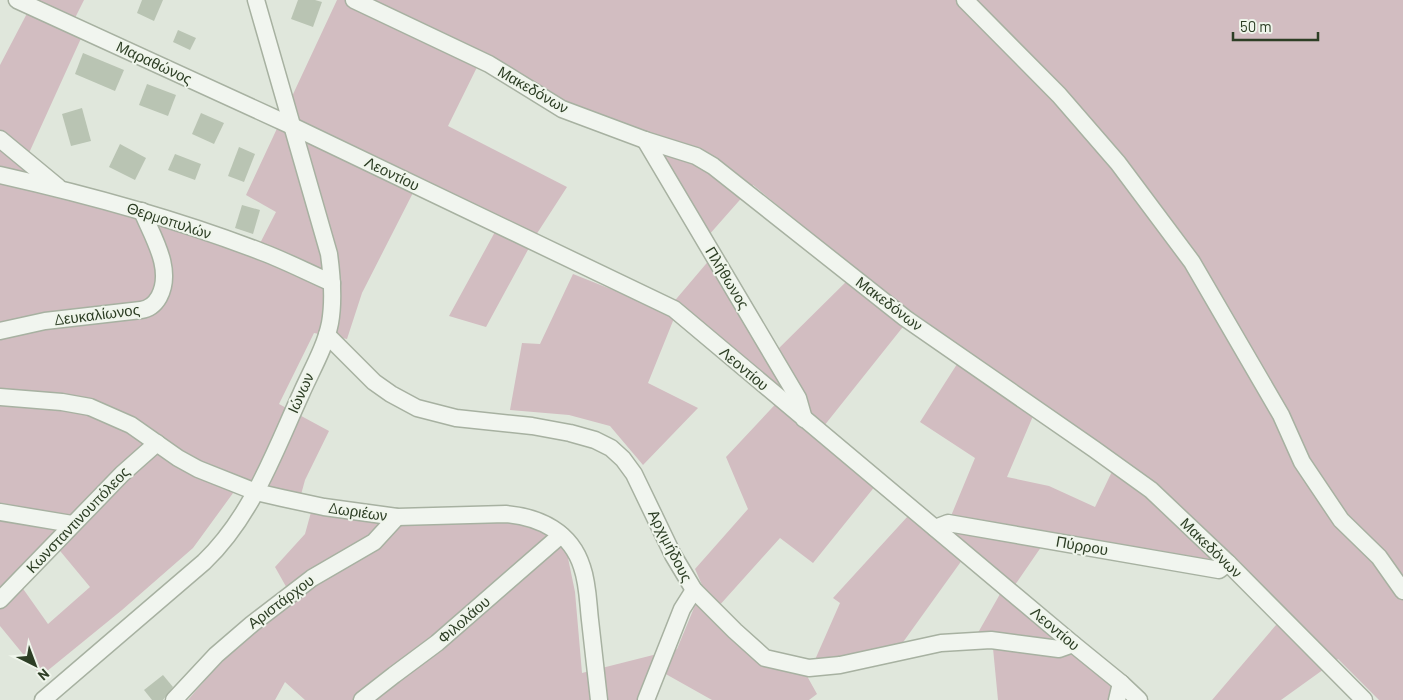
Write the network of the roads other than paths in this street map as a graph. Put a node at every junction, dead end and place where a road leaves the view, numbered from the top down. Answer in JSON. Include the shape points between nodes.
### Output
{"nodes":[{"id":1,"x":17,"y":0,"type":"edge"},
{"id":2,"x":256,"y":0,"type":"edge"},
{"id":3,"x":356,"y":0,"type":"edge"},
{"id":4,"x":965,"y":0,"type":"edge"},
{"id":5,"x":292,"y":126,"type":"junction"},
{"id":6,"x":0,"y":139,"type":"edge"},
{"id":7,"x":645,"y":140,"type":"junction"},
{"id":8,"x":0,"y":175,"type":"edge"},
{"id":9,"x":60,"y":188,"type":"junction"},
{"id":10,"x":142,"y":211,"type":"junction"},
{"id":11,"x":332,"y":283,"type":"junction"},
{"id":12,"x":0,"y":331,"type":"edge"},
{"id":13,"x":327,"y":335,"type":"junction"},
{"id":14,"x":0,"y":397,"type":"edge"},
{"id":15,"x":804,"y":419,"type":"junction"},
{"id":16,"x":157,"y":443,"type":"junction"},
{"id":17,"x":256,"y":492,"type":"junction"},
{"id":18,"x":0,"y":512,"type":"edge"},
{"id":19,"x":397,"y":517,"type":"junction"},
{"id":20,"x":72,"y":524,"type":"junction"},
{"id":21,"x":934,"y":528,"type":"junction"},
{"id":22,"x":561,"y":535,"type":"junction"},
{"id":23,"x":1228,"y":563,"type":"junction"},
{"id":24,"x":694,"y":590,"type":"junction"},
{"id":25,"x":1403,"y":591,"type":"edge"},
{"id":26,"x":0,"y":600,"type":"edge"},
{"id":27,"x":1073,"y":644,"type":"junction"},
{"id":28,"x":1121,"y":682,"type":"junction"},
{"id":29,"x":43,"y":700,"type":"edge"},
{"id":30,"x":174,"y":700,"type":"edge"},
{"id":31,"x":362,"y":700,"type":"edge"},
{"id":32,"x":599,"y":700,"type":"edge"},
{"id":33,"x":646,"y":700,"type":"edge"},
{"id":34,"x":1117,"y":700,"type":"edge"},
{"id":35,"x":1140,"y":700,"type":"edge"},
{"id":36,"x":1364,"y":700,"type":"edge"}],
"edges":[{"from":1,"to":5,"type":"street","name":"Μαραθώνος"},
{"from":2,"to":5,"type":"street","name":"Ιώνων"},
{"from":3,"to":7,"type":"street","name":"Μακεδόνων","via":[[490,64],[562,109]]},
{"from":4,"to":25,"type":"street","via":[[1059,95],[1118,163],[1192,262],[1281,415],[1302,462],[1341,520],[1379,557]]},
{"from":5,"to":11,"type":"street","name":"Ιώνων","via":[[329,254]]},
{"from":5,"to":15,"type":"street","name":"Λεοντίου","via":[[674,309]]},
{"from":6,"to":9,"type":"street"},
{"from":7,"to":15,"type":"street","name":"Πλήθωνος","via":[[798,398]]},
{"from":7,"to":23,"type":"street","name":"Μακεδόνων","via":[[696,156],[713,166],[905,318],[1151,490]]},
{"from":8,"to":9,"type":"street","name":"Θερμοπυλών"},
{"from":9,"to":10,"type":"street","name":"Θερμοπυλών"},
{"from":10,"to":11,"type":"street","name":"Θερμοπυλών","via":[[263,252]]},
{"from":10,"to":12,"type":"street","name":"Δευκαλίωνος","via":[[164,267],[161,293],[154,304],[141,310],[45,321]]},
{"from":11,"to":13,"type":"street","name":"Ιώνων"},
{"from":13,"to":17,"type":"street","name":"Ιώνων"},
{"from":13,"to":24,"type":"street","name":"Αρχιμήδους","via":[[382,388],[417,408],[456,418],[570,433],[611,448],[634,474],[673,555]]},
{"from":14,"to":16,"type":"street","name":"Δωριέων","via":[[80,404],[120,420]]},
{"from":15,"to":21,"type":"street","name":"Λεοντίου"},
{"from":16,"to":17,"type":"street","name":"Δωριέων","via":[[198,469]]},
{"from":16,"to":20,"type":"street","name":"Κωνσταντινουπόλεος"},
{"from":17,"to":19,"type":"street","name":"Δωριέων","via":[[324,507]]},
{"from":17,"to":29,"type":"street","name":"Ιώνων","via":[[234,528],[209,557]]},
{"from":18,"to":20,"type":"street"},
{"from":19,"to":22,"type":"street","name":"Δωριέων","via":[[519,515],[542,522]]},
{"from":19,"to":30,"type":"street","name":"Αριστάρχου","via":[[374,542],[312,578],[252,624],[216,655]]},
{"from":20,"to":26,"type":"street","name":"Κωνσταντινουπόλεος"},
{"from":21,"to":23,"type":"street","name":"Πύρρου","via":[[948,523],[1220,570]]},
{"from":21,"to":27,"type":"street","name":"Λεοντίου"},
{"from":22,"to":31,"type":"street","name":"Φιλολάου","via":[[438,643]]},
{"from":22,"to":32,"type":"street","name":"Δωριέων","via":[[582,566]]},
{"from":23,"to":36,"type":"street","name":"Μακεδόνων"},
{"from":24,"to":27,"type":"street","name":"Αρχιμήδους","via":[[765,658],[809,668],[840,665],[941,643],[991,640],[1059,649]]},
{"from":24,"to":33,"type":"street","via":[[682,609]]},
{"from":27,"to":28,"type":"street","name":"Λεοντίου"},
{"from":28,"to":34,"type":"street"},
{"from":28,"to":35,"type":"street","name":"Λεοντίου"}]}
